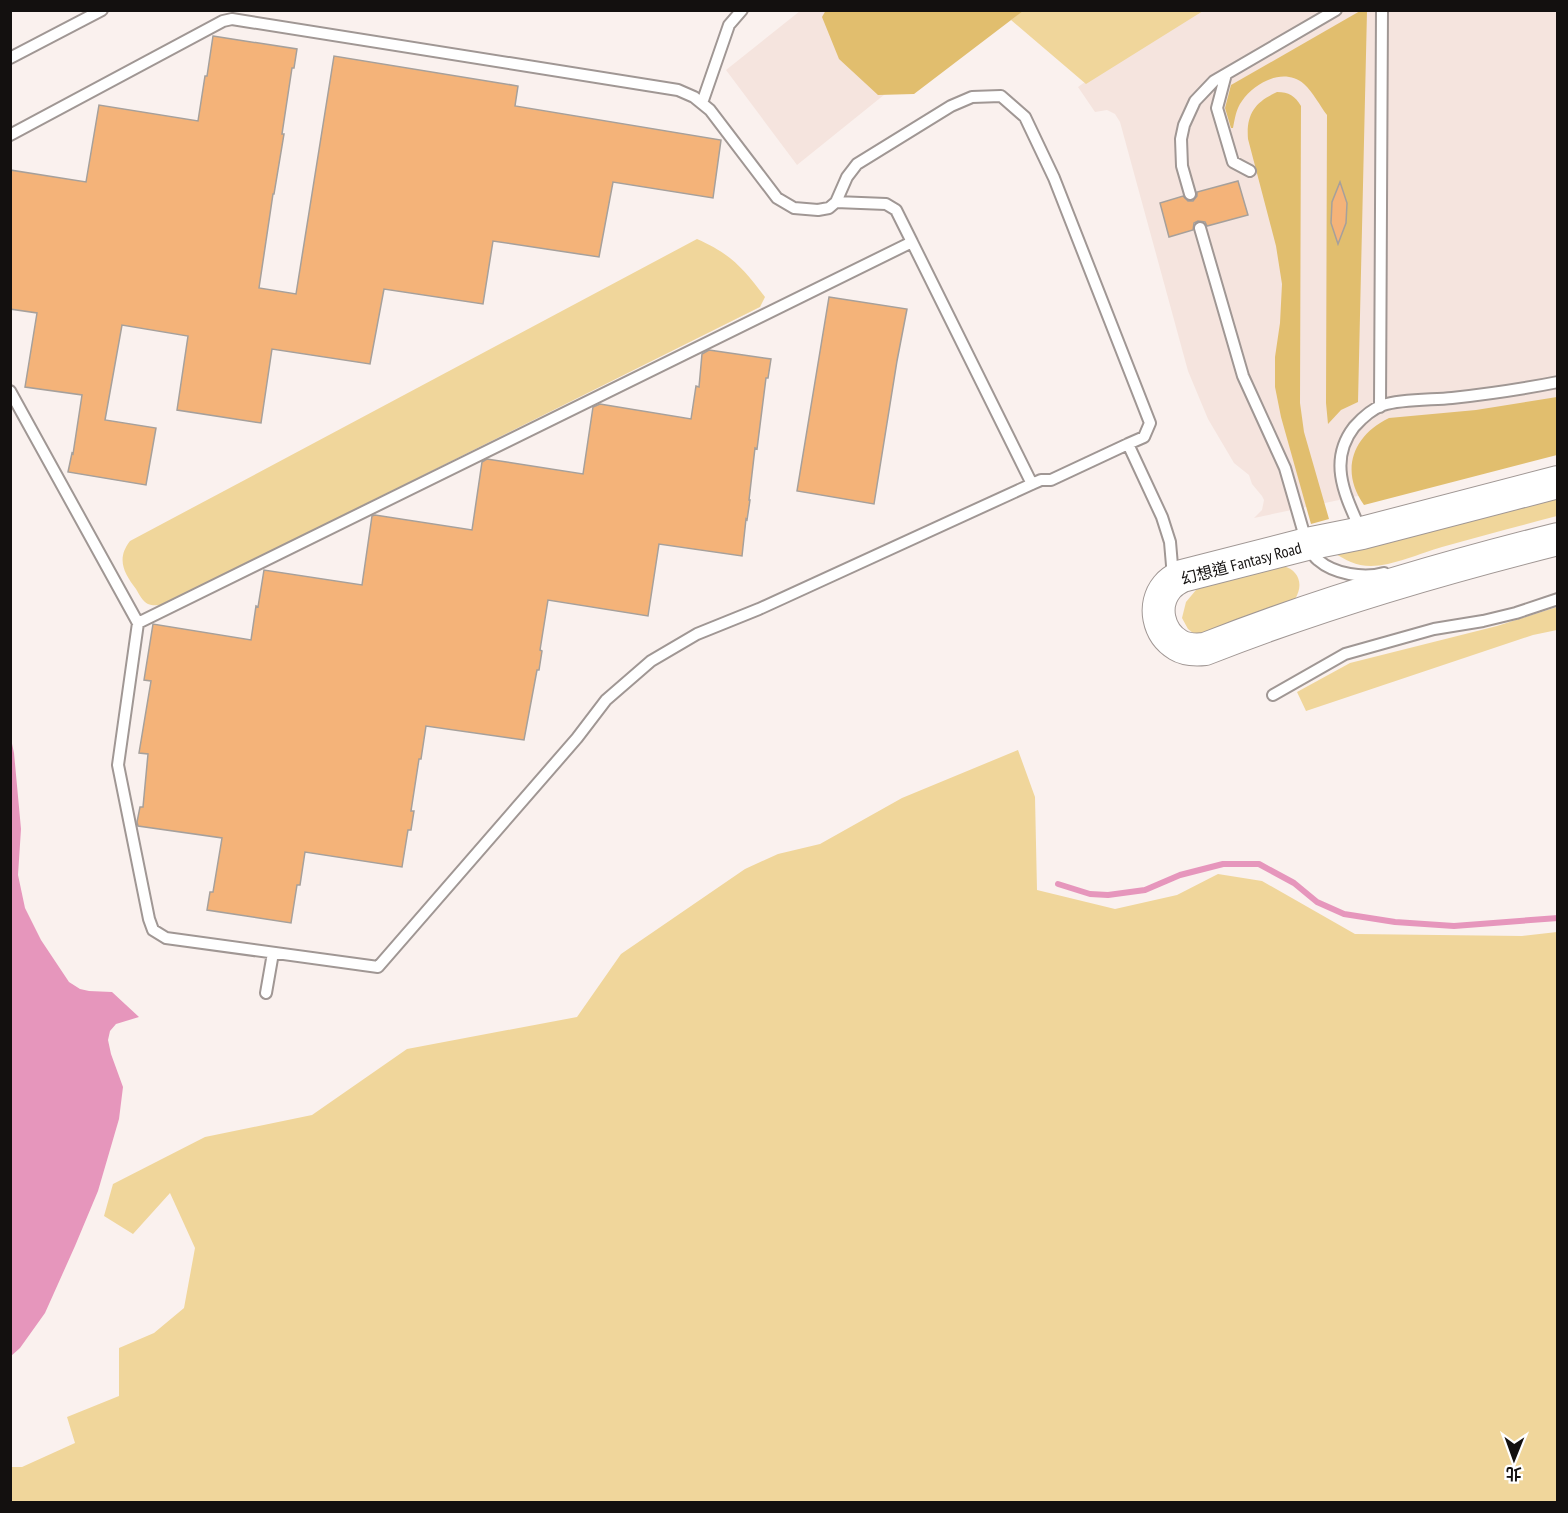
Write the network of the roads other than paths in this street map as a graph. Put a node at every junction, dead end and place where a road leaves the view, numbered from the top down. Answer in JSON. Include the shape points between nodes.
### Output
{"nodes":[{"id":1,"x":102,"y":10,"type":"edge"},
{"id":2,"x":742,"y":10,"type":"edge"},
{"id":3,"x":1336,"y":10,"type":"edge"},
{"id":4,"x":1382,"y":10,"type":"edge"},
{"id":5,"x":10,"y":58,"type":"edge"},
{"id":6,"x":1226,"y":74,"type":"junction"},
{"id":7,"x":702,"y":103,"type":"junction"},
{"id":8,"x":11,"y":134,"type":"edge"},
{"id":9,"x":1250,"y":171,"type":"dead end"},
{"id":10,"x":1190,"y":194,"type":"dead end"},
{"id":11,"x":836,"y":202,"type":"junction"},
{"id":12,"x":1200,"y":228,"type":"dead end"},
{"id":13,"x":912,"y":242,"type":"junction"},
{"id":14,"x":1557,"y":382,"type":"edge"},
{"id":15,"x":10,"y":391,"type":"edge"},
{"id":16,"x":1380,"y":407,"type":"junction"},
{"id":17,"x":1128,"y":444,"type":"junction"},
{"id":18,"x":1557,"y":482,"type":"edge"},
{"id":19,"x":1032,"y":484,"type":"junction"},
{"id":20,"x":1362,"y":532,"type":"junction"},
{"id":21,"x":1557,"y":539,"type":"edge"},
{"id":22,"x":1307,"y":544,"type":"junction"},
{"id":23,"x":1389,"y":571,"type":"dead end"},
{"id":24,"x":1174,"y":580,"type":"junction"},
{"id":25,"x":1557,"y":599,"type":"edge"},
{"id":26,"x":138,"y":623,"type":"junction"},
{"id":27,"x":1273,"y":695,"type":"dead end"},
{"id":28,"x":273,"y":952,"type":"junction"},
{"id":29,"x":266,"y":993,"type":"dead end"}],
"edges":[{"from":1,"to":5,"type":"lane"},
{"from":2,"to":7,"type":"lane","via":[[729,25]]},
{"from":3,"to":6,"type":"lane"},
{"from":4,"to":16,"type":"lane"},
{"from":6,"to":9,"type":"lane","via":[[1217,108],[1233,162]]},
{"from":6,"to":10,"type":"lane","via":[[1204,90],[1184,125],[1182,166]]},
{"from":7,"to":8,"type":"lane","via":[[678,90],[232,19]]},
{"from":7,"to":11,"type":"lane","via":[[777,198],[794,208],[818,210]]},
{"from":11,"to":13,"type":"lane","via":[[886,204],[896,210]]},
{"from":11,"to":17,"type":"lane","via":[[857,164],[951,106],[972,97],[1001,96],[1024,117],[1054,178],[1150,423],[1144,437]]},
{"from":12,"to":22,"type":"lane","via":[[1243,376],[1285,468]]},
{"from":13,"to":19,"type":"lane"},
{"from":13,"to":26,"type":"lane"},
{"from":14,"to":16,"type":"lane"},
{"from":15,"to":26,"type":"lane"},
{"from":16,"to":20,"type":"lane","via":[[1352,430],[1341,460],[1344,492]]},
{"from":17,"to":19,"type":"lane","via":[[1051,480]]},
{"from":17,"to":24,"type":"lane","via":[[1170,542]]},
{"from":18,"to":20,"type":"main road","name":"幻想道 Fantasy Road"},
{"from":19,"to":28,"type":"lane","via":[[697,634],[651,661],[606,700],[378,967]]},
{"from":20,"to":22,"type":"main road","name":"幻想道 Fantasy Road"},
{"from":21,"to":24,"type":"main road","name":"幻想道 Fantasy Road","via":[[1368,592],[1205,650],[1178,645],[1164,632],[1159,604]]},
{"from":22,"to":23,"type":"lane","via":[[1318,560],[1336,570],[1364,575]]},
{"from":22,"to":24,"type":"main road","name":"幻想道 Fantasy Road"},
{"from":25,"to":27,"type":"lane","via":[[1516,613],[1434,629],[1346,654]]},
{"from":26,"to":28,"type":"lane","via":[[118,765],[153,930],[166,938]]},
{"from":28,"to":29,"type":"lane"}]}
